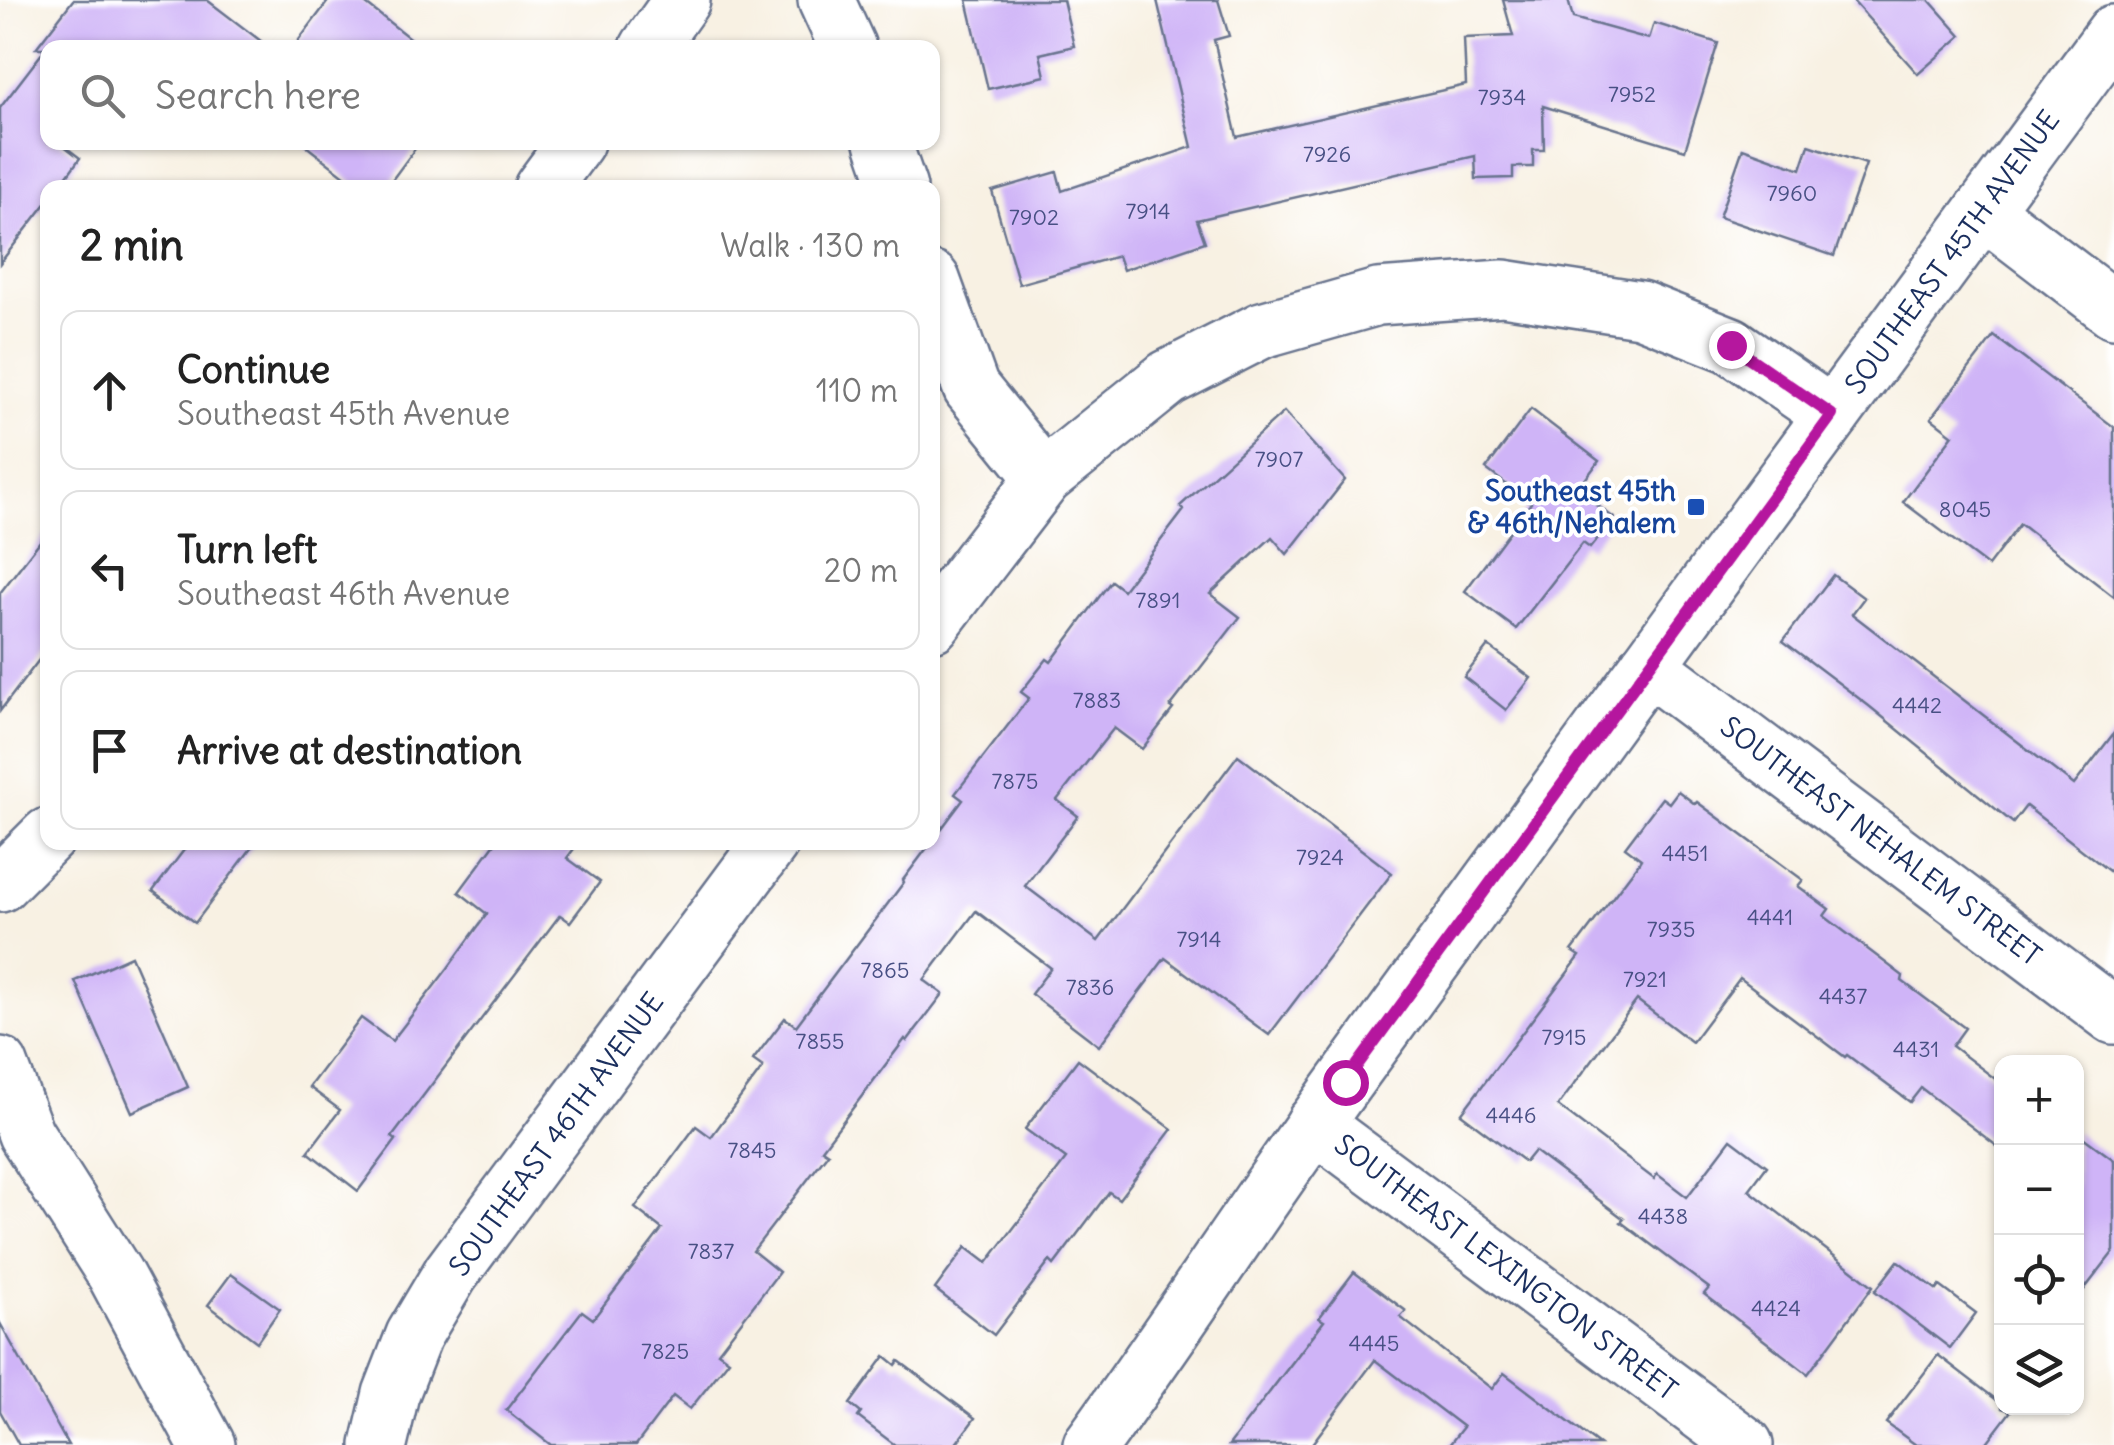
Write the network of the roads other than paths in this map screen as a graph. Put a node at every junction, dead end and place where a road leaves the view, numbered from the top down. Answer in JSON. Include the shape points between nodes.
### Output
{"nodes":[{"id":1,"x":682,"y":0,"type":"edge"},
{"id":2,"x":826,"y":0,"type":"edge"},
{"id":3,"x":2114,"y":33,"type":"edge"},
{"id":4,"x":654,"y":40,"type":"edge"},
{"id":5,"x":844,"y":40,"type":"edge"},
{"id":6,"x":570,"y":150,"type":"edge"},
{"id":7,"x":886,"y":150,"type":"edge"},
{"id":8,"x":548,"y":180,"type":"edge"},
{"id":9,"x":896,"y":180,"type":"edge"},
{"id":10,"x":1983,"y":210,"type":"junction"},
{"id":11,"x":940,"y":302,"type":"edge"},
{"id":12,"x":2114,"y":310,"type":"edge"},
{"id":13,"x":1832,"y":415,"type":"junction"},
{"id":14,"x":1044,"y":478,"type":"junction"},
{"id":15,"x":940,"y":614,"type":"edge"},
{"id":16,"x":1648,"y":666,"type":"junction"},
{"id":17,"x":40,"y":844,"type":"edge"},
{"id":18,"x":765,"y":850,"type":"edge"},
{"id":19,"x":0,"y":884,"type":"edge"},
{"id":20,"x":2114,"y":1016,"type":"edge"},
{"id":21,"x":0,"y":1066,"type":"edge"},
{"id":22,"x":1314,"y":1124,"type":"junction"},
{"id":23,"x":207,"y":1445,"type":"edge"},
{"id":24,"x":379,"y":1445,"type":"edge"},
{"id":25,"x":1091,"y":1445,"type":"edge"},
{"id":26,"x":1745,"y":1445,"type":"edge"}],
"edges":[{"from":1,"to":4,"type":"street"},
{"from":2,"to":5,"type":"street"},
{"from":3,"to":10,"type":"street","name":"SOUTHEAST 45TH AVENUE"},
{"from":6,"to":8,"type":"street"},
{"from":7,"to":9,"type":"street"},
{"from":10,"to":12,"type":"street"},
{"from":10,"to":13,"type":"street","name":"SOUTHEAST 45TH AVENUE"},
{"from":11,"to":14,"type":"street","via":[[971,388]]},
{"from":13,"to":14,"type":"street","via":[[1731,345],[1640,309],[1503,288],[1378,297],[1262,330],[1168,378]]},
{"from":13,"to":16,"type":"street","name":"SOUTHEAST 45TH AVENUE"},
{"from":14,"to":15,"type":"street"},
{"from":16,"to":20,"type":"street","name":"SOUTHEAST NEHALEM STREET"},
{"from":16,"to":22,"type":"street","name":"SOUTHEAST 45TH AVENUE"},
{"from":17,"to":19,"type":"street"},
{"from":18,"to":24,"type":"street","name":"SOUTHEAST 46TH AVENUE","via":[[451,1274],[414,1335]]},
{"from":21,"to":23,"type":"street","via":[[26,1134],[115,1274]]},
{"from":22,"to":25,"type":"street","name":"SOUTHEAST 45TH AVENUE"},
{"from":22,"to":26,"type":"street","name":"SOUTHEAST LEXINGTON STREET"}]}
